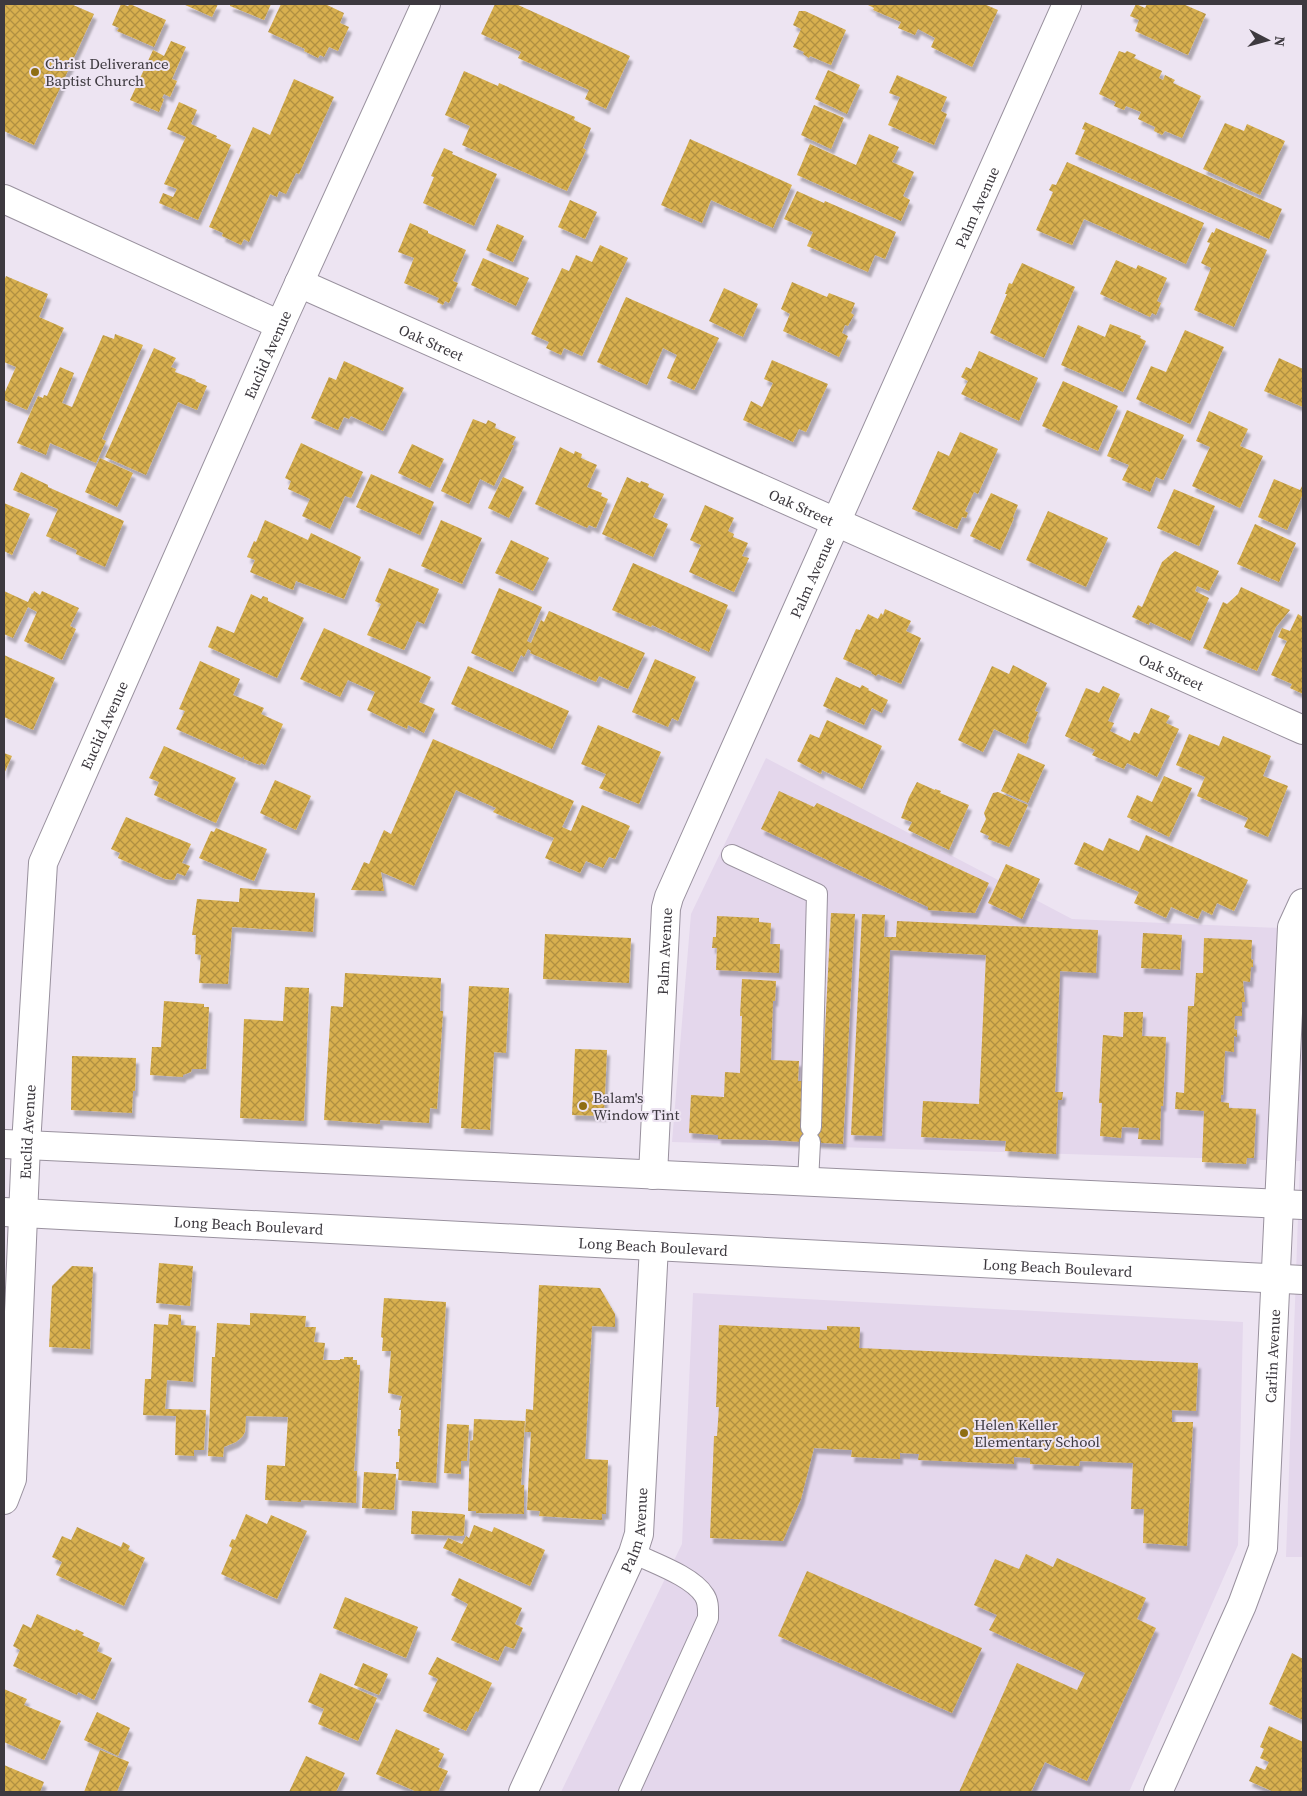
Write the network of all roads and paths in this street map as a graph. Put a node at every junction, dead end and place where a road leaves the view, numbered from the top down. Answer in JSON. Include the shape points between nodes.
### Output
{"nodes":[{"id":1,"x":426,"y":4,"type":"edge"},
{"id":2,"x":1067,"y":4,"type":"edge"},
{"id":3,"x":4,"y":200,"type":"edge"},
{"id":4,"x":299,"y":283,"type":"junction"},
{"id":5,"x":280,"y":325,"type":"junction"},
{"id":6,"x":837,"y":522,"type":"junction"},
{"id":7,"x":1303,"y":730,"type":"edge"},
{"id":8,"x":732,"y":855,"type":"dead end"},
{"id":9,"x":1303,"y":903,"type":"edge"},
{"id":10,"x":15,"y":1144,"type":"edge"},
{"id":11,"x":653,"y":1175,"type":"junction"},
{"id":12,"x":808,"y":1182,"type":"junction"},
{"id":13,"x":1292,"y":1205,"type":"edge"},
{"id":14,"x":14,"y":1212,"type":"edge"},
{"id":15,"x":654,"y":1246,"type":"junction"},
{"id":16,"x":1276,"y":1279,"type":"junction"},
{"id":17,"x":1303,"y":1280,"type":"edge"},
{"id":18,"x":4,"y":1500,"type":"edge"},
{"id":19,"x":633,"y":1553,"type":"junction"},
{"id":20,"x":523,"y":1792,"type":"edge"},
{"id":21,"x":629,"y":1792,"type":"edge"},
{"id":22,"x":1158,"y":1792,"type":"edge"}],
"edges":[{"from":1,"to":4,"type":"street","name":"Euclid Avenue"},
{"from":2,"to":6,"type":"street","name":"Palm Avenue"},
{"from":3,"to":5,"type":"street"},
{"from":4,"to":5,"type":"street","name":"Euclid Avenue"},
{"from":4,"to":6,"type":"street","name":"Oak Street"},
{"from":5,"to":10,"type":"street","name":"Euclid Avenue","via":[[42,863]]},
{"from":6,"to":7,"type":"street","name":"Oak Street"},
{"from":6,"to":11,"type":"street","name":"Palm Avenue","via":[[667,902]]},
{"from":8,"to":12,"type":"lane","via":[[817,894]]},
{"from":9,"to":13,"type":"street","name":"Carlin Avenue","via":[[1292,927]]},
{"from":10,"to":11,"type":"street"},
{"from":10,"to":14,"type":"street","name":"Euclid Avenue"},
{"from":11,"to":12,"type":"street"},
{"from":12,"to":13,"type":"street"},
{"from":13,"to":16,"type":"street","name":"Carlin Avenue"},
{"from":14,"to":15,"type":"street","name":"Long Beach Boulevard"},
{"from":14,"to":18,"type":"street","name":"Euclid Avenue","via":[[12,1479]]},
{"from":15,"to":16,"type":"street","name":"Long Beach Boulevard"},
{"from":15,"to":19,"type":"street","name":"Palm Avenue","via":[[640,1527]]},
{"from":16,"to":17,"type":"street","name":"Long Beach Boulevard"},
{"from":16,"to":22,"type":"street","name":"Carlin Avenue","via":[[1263,1548],[1242,1605]]},
{"from":19,"to":20,"type":"street","name":"Palm Avenue"},
{"from":19,"to":21,"type":"lane","via":[[690,1581],[705,1596],[708,1618]]}]}
